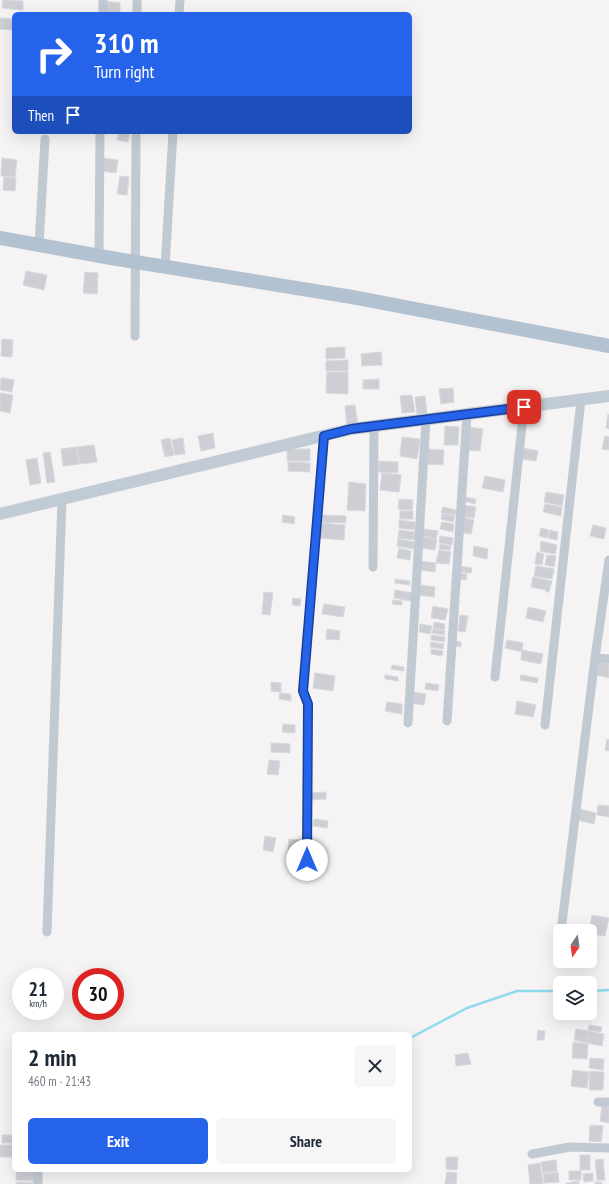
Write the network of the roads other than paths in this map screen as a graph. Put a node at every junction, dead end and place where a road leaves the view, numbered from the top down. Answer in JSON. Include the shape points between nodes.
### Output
{"nodes":[{"id":1,"x":103,"y":0,"type":"edge"},
{"id":2,"x":137,"y":0,"type":"edge"},
{"id":3,"x":180,"y":0,"type":"edge"},
{"id":4,"x":103,"y":12,"type":"edge"},
{"id":5,"x":137,"y":12,"type":"edge"},
{"id":6,"x":179,"y":12,"type":"edge"},
{"id":7,"x":100,"y":134,"type":"edge"},
{"id":8,"x":136,"y":134,"type":"edge"},
{"id":9,"x":173,"y":134,"type":"edge"},
{"id":10,"x":45,"y":139,"type":"dead end"},
{"id":11,"x":0,"y":238,"type":"edge"},
{"id":12,"x":39,"y":245,"type":"junction"},
{"id":13,"x":99,"y":256,"type":"junction"},
{"id":14,"x":136,"y":262,"type":"junction"},
{"id":15,"x":166,"y":267,"type":"junction"},
{"id":16,"x":135,"y":336,"type":"dead end"},
{"id":17,"x":609,"y":346,"type":"edge"},
{"id":18,"x":609,"y":396,"type":"edge"},
{"id":19,"x":581,"y":400,"type":"junction"},
{"id":20,"x":524,"y":407,"type":"junction"},
{"id":21,"x":467,"y":414,"type":"junction"},
{"id":22,"x":426,"y":420,"type":"junction"},
{"id":23,"x":374,"y":426,"type":"junction"},
{"id":24,"x":324,"y":436,"type":"junction"},
{"id":25,"x":62,"y":499,"type":"junction"},
{"id":26,"x":0,"y":514,"type":"edge"},
{"id":27,"x":609,"y":560,"type":"edge"},
{"id":28,"x":373,"y":567,"type":"dead end"},
{"id":29,"x":595,"y":658,"type":"junction"},
{"id":30,"x":609,"y":659,"type":"edge"},
{"id":31,"x":495,"y":678,"type":"dead end"},
{"id":32,"x":447,"y":721,"type":"dead end"},
{"id":33,"x":408,"y":723,"type":"dead end"},
{"id":34,"x":545,"y":725,"type":"dead end"},
{"id":35,"x":307,"y":860,"type":"dead end"},
{"id":36,"x":562,"y":924,"type":"edge"},
{"id":37,"x":46,"y":932,"type":"dead end"},
{"id":38,"x":598,"y":1102,"type":"dead end"},
{"id":39,"x":609,"y":1102,"type":"edge"},
{"id":40,"x":609,"y":1148,"type":"edge"},
{"id":41,"x":532,"y":1154,"type":"dead end"},
{"id":42,"x":38,"y":1172,"type":"edge"},
{"id":43,"x":38,"y":1184,"type":"edge"}],
"edges":[{"from":1,"to":4,"type":"street"},
{"from":2,"to":5,"type":"street"},
{"from":3,"to":6,"type":"street"},
{"from":7,"to":13,"type":"street"},
{"from":8,"to":14,"type":"street"},
{"from":9,"to":15,"type":"street"},
{"from":10,"to":12,"type":"street"},
{"from":11,"to":12,"type":"main road"},
{"from":12,"to":13,"type":"main road"},
{"from":13,"to":14,"type":"main road"},
{"from":14,"to":15,"type":"main road"},
{"from":14,"to":16,"type":"street"},
{"from":15,"to":17,"type":"main road","via":[[352,297]]},
{"from":18,"to":19,"type":"street"},
{"from":19,"to":20,"type":"street"},
{"from":19,"to":34,"type":"street"},
{"from":20,"to":21,"type":"street"},
{"from":20,"to":31,"type":"street"},
{"from":21,"to":22,"type":"street"},
{"from":21,"to":32,"type":"street"},
{"from":22,"to":23,"type":"street"},
{"from":22,"to":33,"type":"street"},
{"from":23,"to":24,"type":"street"},
{"from":23,"to":28,"type":"street"},
{"from":24,"to":25,"type":"street"},
{"from":24,"to":35,"type":"street","via":[[303,691],[308,704]]},
{"from":25,"to":26,"type":"street"},
{"from":25,"to":37,"type":"street"},
{"from":27,"to":29,"type":"street"},
{"from":29,"to":30,"type":"street"},
{"from":29,"to":36,"type":"street"},
{"from":38,"to":39,"type":"street"},
{"from":40,"to":41,"type":"street","via":[[570,1147]]},
{"from":42,"to":43,"type":"street"}]}
